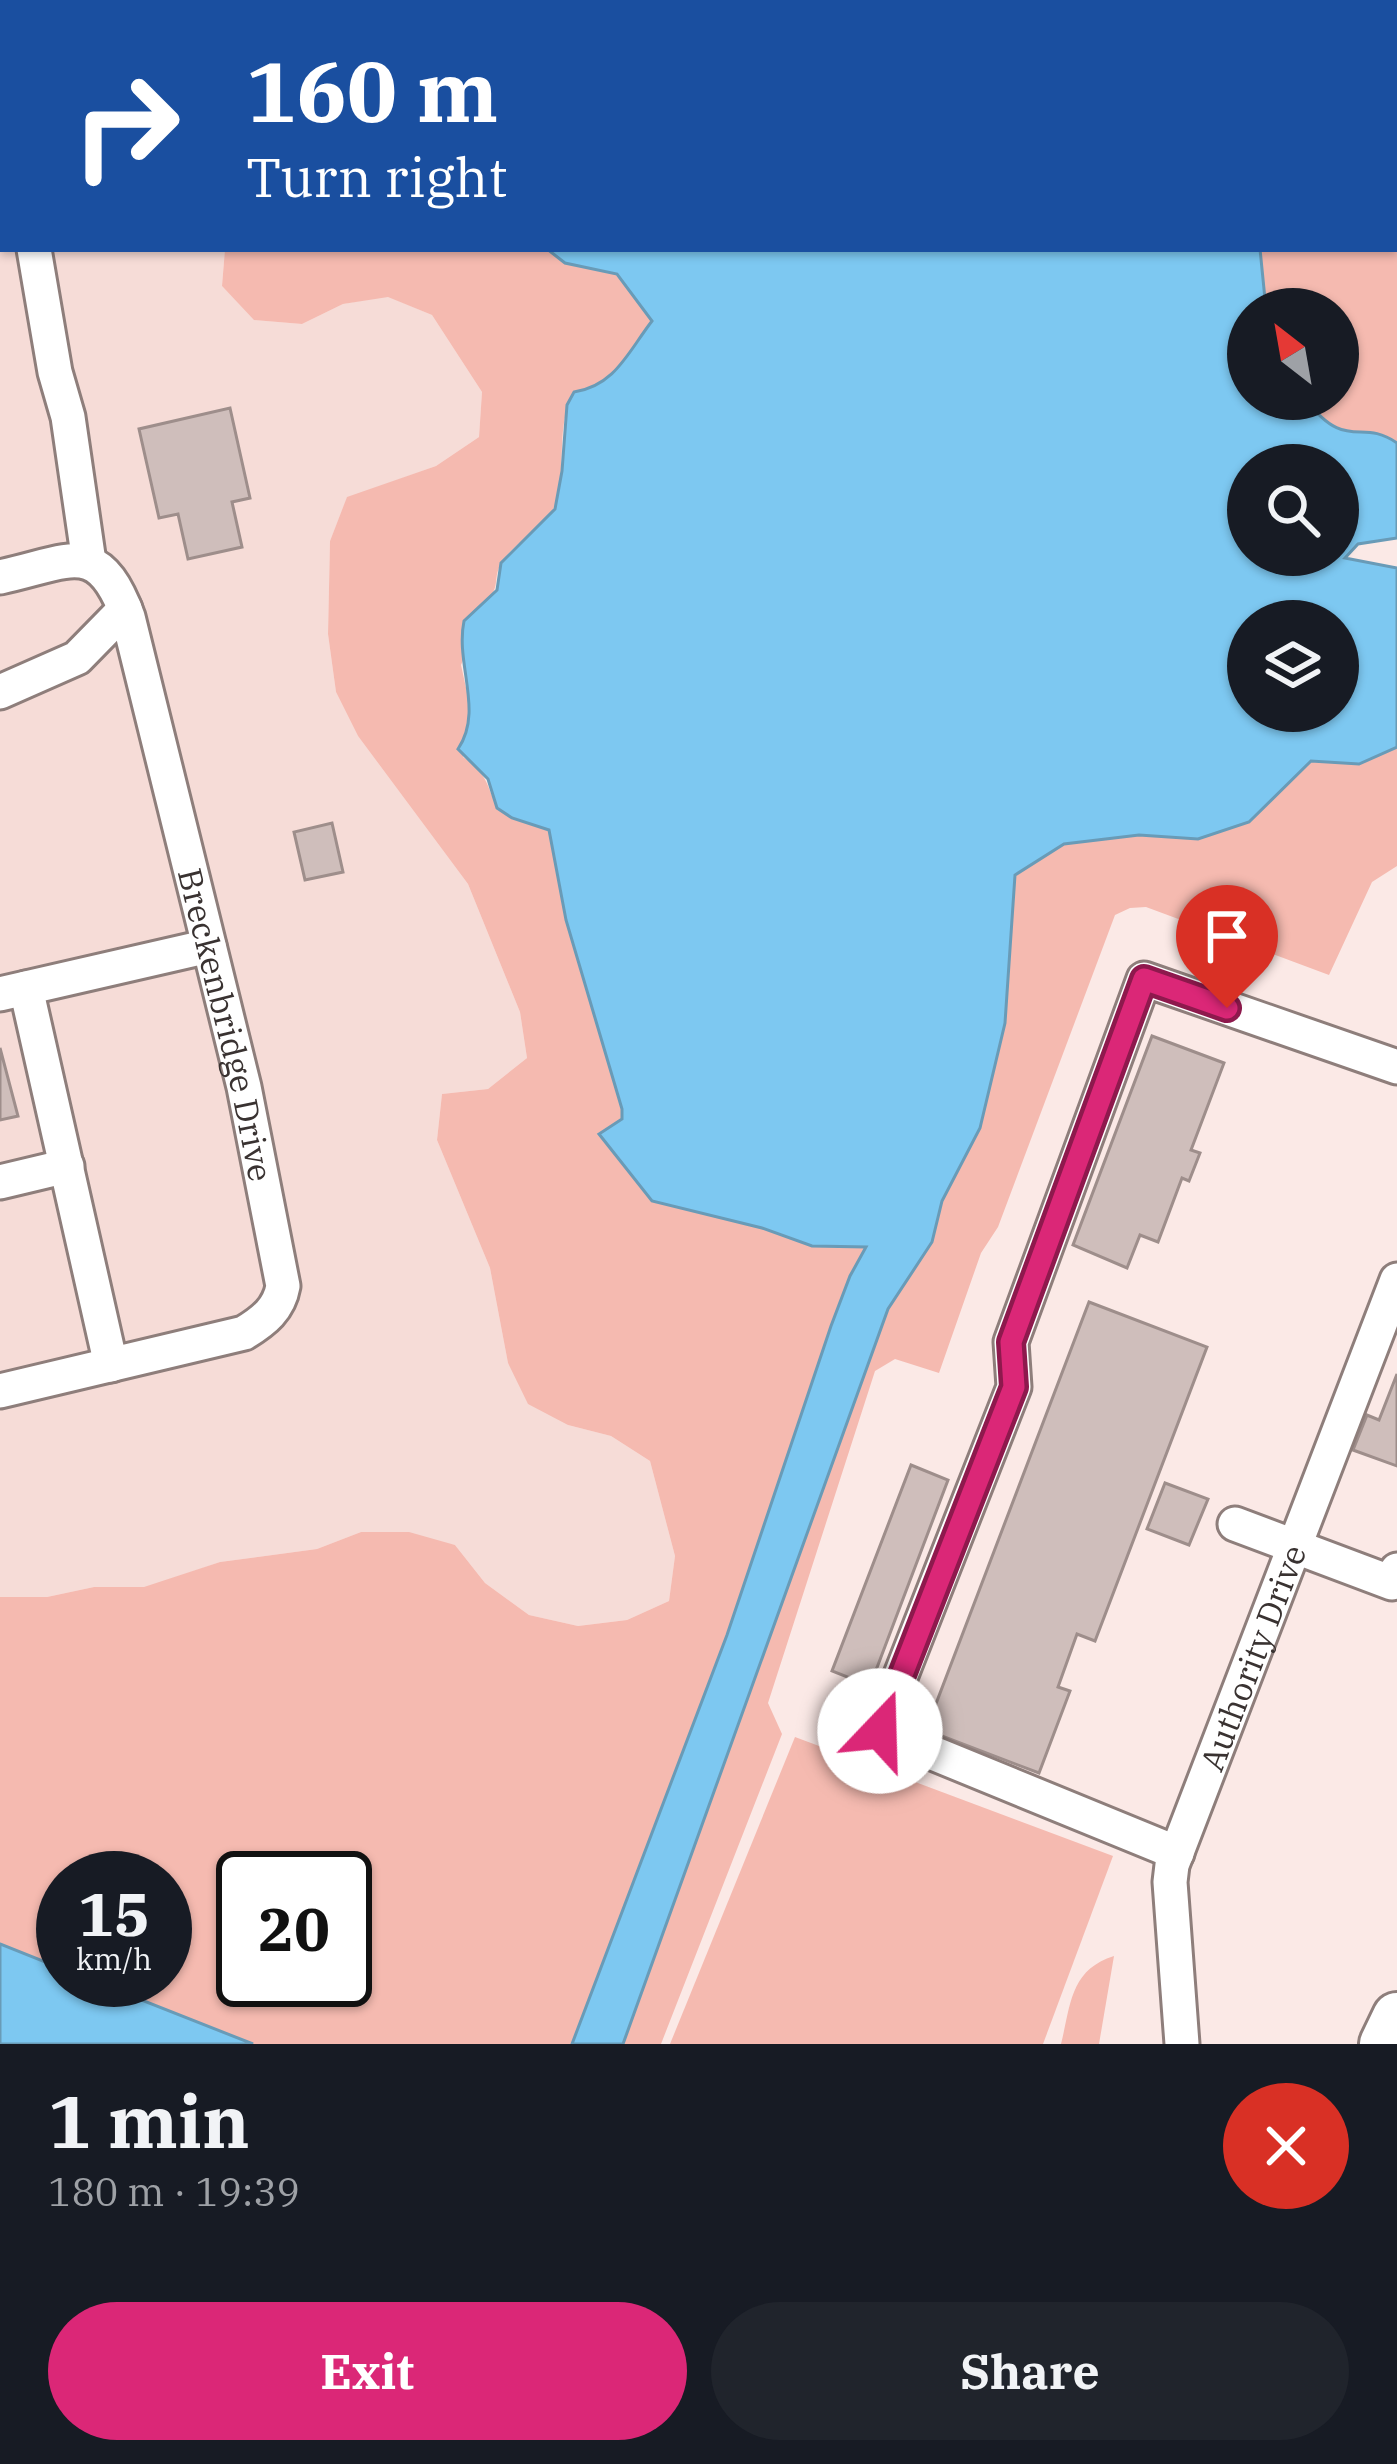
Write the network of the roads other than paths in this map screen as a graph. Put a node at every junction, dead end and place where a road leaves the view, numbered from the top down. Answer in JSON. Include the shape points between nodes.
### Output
{"nodes":[{"id":1,"x":35,"y":252,"type":"edge"},
{"id":2,"x":89,"y":562,"type":"junction"},
{"id":3,"x":0,"y":577,"type":"edge"},
{"id":4,"x":125,"y":609,"type":"junction"},
{"id":5,"x":0,"y":692,"type":"edge"},
{"id":6,"x":209,"y":946,"type":"junction"},
{"id":7,"x":13,"y":991,"type":"edge"},
{"id":8,"x":1397,"y":1067,"type":"edge"},
{"id":9,"x":67,"y":1166,"type":"junction"},
{"id":10,"x":0,"y":1182,"type":"edge"},
{"id":11,"x":1397,"y":1280,"type":"edge"},
{"id":12,"x":110,"y":1365,"type":"junction"},
{"id":13,"x":0,"y":1391,"type":"edge"},
{"id":14,"x":1235,"y":1524,"type":"dead end"},
{"id":15,"x":1295,"y":1546,"type":"junction"},
{"id":16,"x":1394,"y":1576,"type":"edge"},
{"id":17,"x":1177,"y":1853,"type":"junction"},
{"id":18,"x":1397,"y":2017,"type":"edge"},
{"id":19,"x":1182,"y":2044,"type":"edge"},
{"id":20,"x":1384,"y":2044,"type":"edge"}],
"edges":[{"from":1,"to":2,"type":"street"},
{"from":2,"to":3,"type":"street"},
{"from":2,"to":4,"type":"street","name":"Breckenbridge Drive","via":[[116,585]]},
{"from":4,"to":5,"type":"street","via":[[77,658]]},
{"from":4,"to":6,"type":"street","name":"Breckenbridge Drive"},
{"from":6,"to":7,"type":"street"},
{"from":6,"to":12,"type":"street","name":"Breckenbridge Drive","via":[[278,1247],[280,1300],[244,1333]]},
{"from":7,"to":9,"type":"street"},
{"from":8,"to":17,"type":"street","via":[[1144,979],[1011,1342],[1014,1387],[880,1731]]},
{"from":9,"to":10,"type":"street"},
{"from":9,"to":12,"type":"street"},
{"from":11,"to":15,"type":"street","name":"Authority Drive"},
{"from":12,"to":13,"type":"street","name":"Breckenbridge Drive"},
{"from":14,"to":15,"type":"street"},
{"from":15,"to":16,"type":"street"},
{"from":15,"to":17,"type":"street","name":"Authority Drive"},
{"from":17,"to":19,"type":"street","name":"Authority Drive","via":[[1170,1882]]},
{"from":18,"to":20,"type":"highway"}]}
